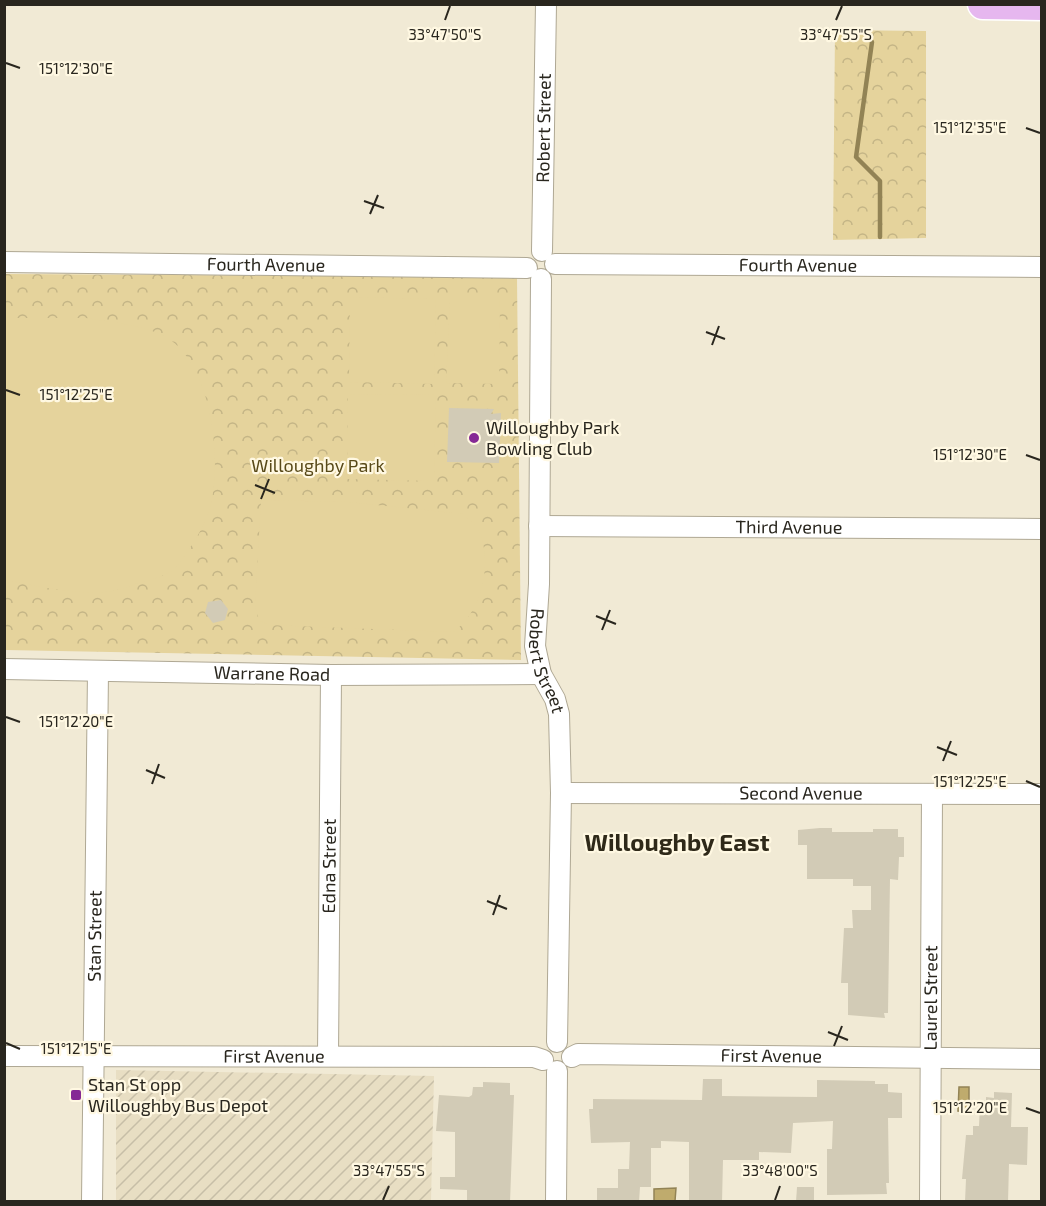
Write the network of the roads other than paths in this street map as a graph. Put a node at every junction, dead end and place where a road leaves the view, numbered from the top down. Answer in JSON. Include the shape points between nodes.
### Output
{"nodes":[{"id":1,"x":546,"y":4,"type":"edge"},
{"id":2,"x":983,"y":4,"type":"edge"},
{"id":3,"x":989,"y":5,"type":"edge"},
{"id":4,"x":1041,"y":5,"type":"edge"},
{"id":5,"x":548,"y":258,"type":"junction"},
{"id":6,"x":4,"y":262,"type":"edge"},
{"id":7,"x":1041,"y":267,"type":"edge"},
{"id":8,"x":534,"y":274,"type":"junction"},
{"id":9,"x":539,"y":526,"type":"junction"},
{"id":10,"x":1041,"y":529,"type":"edge"},
{"id":11,"x":4,"y":669,"type":"edge"},
{"id":12,"x":98,"y":670,"type":"junction"},
{"id":13,"x":541,"y":674,"type":"junction"},
{"id":14,"x":331,"y":675,"type":"junction"},
{"id":15,"x":561,"y":793,"type":"junction"},
{"id":16,"x":932,"y":794,"type":"junction"},
{"id":17,"x":1041,"y":795,"type":"edge"},
{"id":18,"x":557,"y":1042,"type":"junction"},
{"id":19,"x":4,"y":1056,"type":"edge"},
{"id":20,"x":328,"y":1056,"type":"junction"},
{"id":21,"x":572,"y":1057,"type":"junction"},
{"id":22,"x":94,"y":1058,"type":"junction"},
{"id":23,"x":930,"y":1059,"type":"junction"},
{"id":24,"x":1041,"y":1059,"type":"edge"},
{"id":25,"x":550,"y":1065,"type":"junction"},
{"id":26,"x":92,"y":1202,"type":"edge"},
{"id":27,"x":556,"y":1202,"type":"edge"},
{"id":28,"x":930,"y":1202,"type":"edge"}],
"edges":[{"from":1,"to":5,"type":"street","name":"Robert Street"},
{"from":2,"to":3,"type":"main road"},
{"from":3,"to":4,"type":"main road"},
{"from":5,"to":7,"type":"street","name":"Fourth Avenue"},
{"from":5,"to":8,"type":"street","via":[[550,277]]},
{"from":6,"to":8,"type":"street","name":"Fourth Avenue"},
{"from":8,"to":9,"type":"street","name":"Robert Street"},
{"from":9,"to":10,"type":"street","name":"Third Avenue"},
{"from":9,"to":13,"type":"street","name":"Robert Street","via":[[535,646]]},
{"from":11,"to":12,"type":"street","name":"Warrane Road"},
{"from":12,"to":14,"type":"street","name":"Warrane Road"},
{"from":12,"to":22,"type":"street","name":"Stan Street"},
{"from":13,"to":14,"type":"street","name":"Warrane Road"},
{"from":13,"to":15,"type":"street","name":"Robert Street","via":[[559,714]]},
{"from":14,"to":20,"type":"street","name":"Edna Street"},
{"from":15,"to":16,"type":"street","name":"Second Avenue"},
{"from":15,"to":18,"type":"street","name":"Robert Street"},
{"from":16,"to":17,"type":"street","name":"Second Avenue"},
{"from":16,"to":23,"type":"street","name":"Laurel Street"},
{"from":18,"to":21,"type":"street","via":[[569,1048]]},
{"from":18,"to":25,"type":"street","via":[[545,1050]]},
{"from":19,"to":22,"type":"street","name":"First Avenue"},
{"from":20,"to":22,"type":"street","name":"First Avenue"},
{"from":20,"to":25,"type":"street","name":"First Avenue","via":[[534,1057]]},
{"from":21,"to":23,"type":"street","name":"First Avenue","via":[[589,1054]]},
{"from":21,"to":25,"type":"street","via":[[569,1066]]},
{"from":22,"to":26,"type":"street","name":"Stan Street"},
{"from":23,"to":24,"type":"street","name":"First Avenue"},
{"from":23,"to":28,"type":"street","name":"Laurel Street"},
{"from":25,"to":27,"type":"street"}]}
